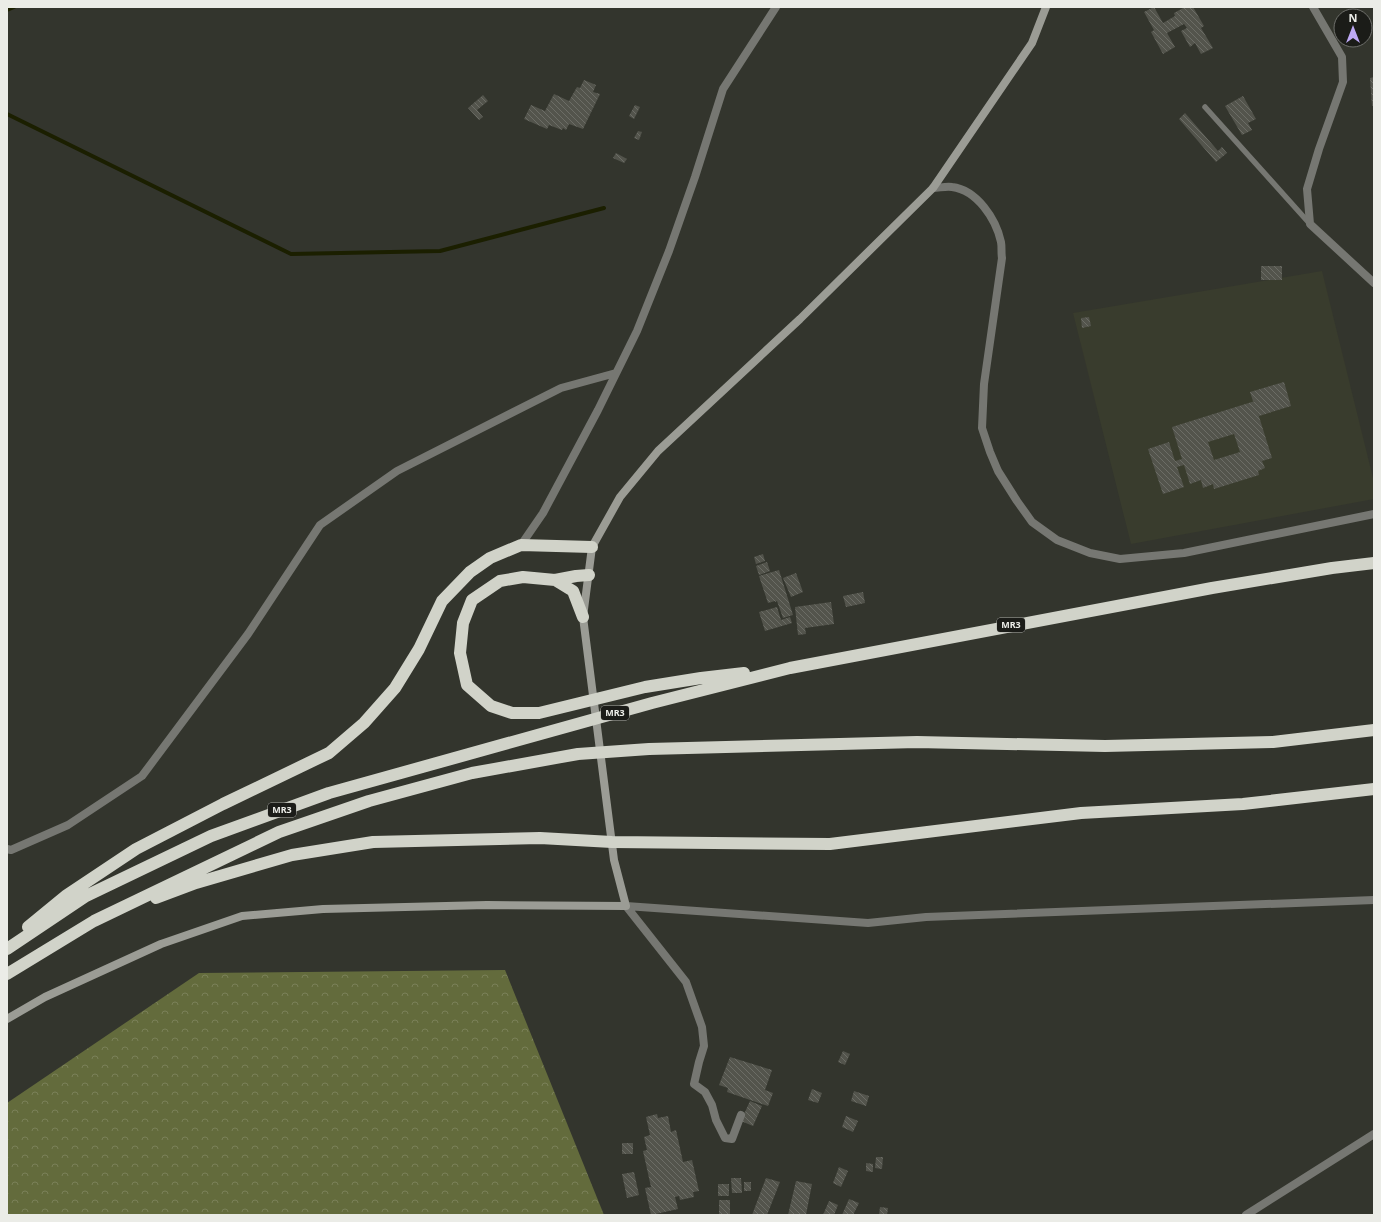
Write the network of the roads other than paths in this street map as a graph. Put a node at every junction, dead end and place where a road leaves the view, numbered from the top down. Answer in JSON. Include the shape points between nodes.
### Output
{"nodes":[{"id":1,"x":776,"y":7,"type":"edge"},
{"id":2,"x":1046,"y":7,"type":"edge"},
{"id":3,"x":1313,"y":7,"type":"edge"},
{"id":4,"x":1205,"y":107,"type":"dead end"},
{"id":5,"x":933,"y":188,"type":"junction"},
{"id":6,"x":1310,"y":224,"type":"junction"},
{"id":7,"x":1374,"y":283,"type":"edge"},
{"id":8,"x":616,"y":373,"type":"junction"},
{"id":9,"x":1374,"y":514,"type":"edge"},
{"id":10,"x":521,"y":545,"type":"junction"},
{"id":11,"x":592,"y":547,"type":"junction"},
{"id":12,"x":1374,"y":563,"type":"edge"},
{"id":13,"x":589,"y":575,"type":"junction"},
{"id":14,"x":555,"y":580,"type":"junction"},
{"id":15,"x":583,"y":617,"type":"junction"},
{"id":16,"x":790,"y":668,"type":"junction"},
{"id":17,"x":1374,"y":730,"type":"edge"},
{"id":18,"x":1374,"y":789,"type":"edge"},
{"id":19,"x":612,"y":842,"type":"junction"},
{"id":20,"x":7,"y":849,"type":"edge"},
{"id":21,"x":1374,"y":900,"type":"edge"},
{"id":22,"x":626,"y":906,"type":"junction"},
{"id":23,"x":94,"y":921,"type":"junction"},
{"id":24,"x":7,"y":944,"type":"edge"},
{"id":25,"x":7,"y":949,"type":"edge"},
{"id":26,"x":7,"y":974,"type":"edge"},
{"id":27,"x":7,"y":1019,"type":"edge"},
{"id":28,"x":741,"y":1115,"type":"dead end"},
{"id":29,"x":1374,"y":1134,"type":"edge"},
{"id":30,"x":1246,"y":1215,"type":"edge"}],
"edges":[{"from":1,"to":8,"type":"street","via":[[723,89],[669,251],[637,331]]},
{"from":2,"to":5,"type":"main road","via":[[1032,43]]},
{"from":3,"to":6,"type":"street","via":[[1342,57],[1343,82],[1307,189]]},
{"from":4,"to":6,"type":"lane"},
{"from":5,"to":9,"type":"street","via":[[952,187],[967,192],[981,203],[993,221],[1001,242],[1002,258],[984,384],[982,428],[998,471],[1032,522],[1057,540],[1090,553],[1120,559],[1184,553]]},
{"from":5,"to":11,"type":"main road","via":[[800,319],[658,451],[620,497]]},
{"from":6,"to":7,"type":"street"},
{"from":8,"to":10,"type":"street","via":[[543,513]]},
{"from":8,"to":20,"type":"street","via":[[562,388],[397,471],[320,525],[248,634],[142,776],[68,825],[11,850]]},
{"from":10,"to":11,"type":"highway"},
{"from":10,"to":24,"type":"highway","via":[[490,558],[470,572],[442,601],[419,649],[395,688],[364,723],[329,753],[136,849],[67,895]]},
{"from":11,"to":13,"type":"main road"},
{"from":12,"to":16,"type":"highway","number":"MR3","via":[[1204,589]]},
{"from":13,"to":14,"type":"highway"},
{"from":13,"to":15,"type":"main road"},
{"from":14,"to":15,"type":"highway","via":[[574,591]]},
{"from":14,"to":16,"type":"highway","via":[[523,577],[500,581],[472,600],[463,623],[460,652],[467,685],[491,706],[512,713],[539,713],[645,687]]},
{"from":15,"to":19,"type":"main road"},
{"from":16,"to":25,"type":"highway","number":"MR3","via":[[652,703],[329,793],[211,836],[86,896]]},
{"from":17,"to":23,"type":"highway","number":"MR3","via":[[1273,742],[1105,746],[917,742],[649,749],[578,754],[472,774],[369,801],[278,832]]},
{"from":18,"to":19,"type":"highway","via":[[1243,804],[1081,813],[830,844]]},
{"from":19,"to":22,"type":"main road"},
{"from":19,"to":23,"type":"highway","via":[[540,838],[373,842],[292,855],[196,884]]},
{"from":21,"to":22,"type":"street","via":[[926,917],[868,923]]},
{"from":22,"to":27,"type":"main road","via":[[487,905],[323,909],[242,916],[161,944],[45,997]]},
{"from":22,"to":28,"type":"street","via":[[686,982],[702,1027],[704,1046],[694,1084],[709,1098],[725,1138],[732,1139]]},
{"from":23,"to":26,"type":"highway","number":"MR3"},
{"from":29,"to":30,"type":"street"}]}
